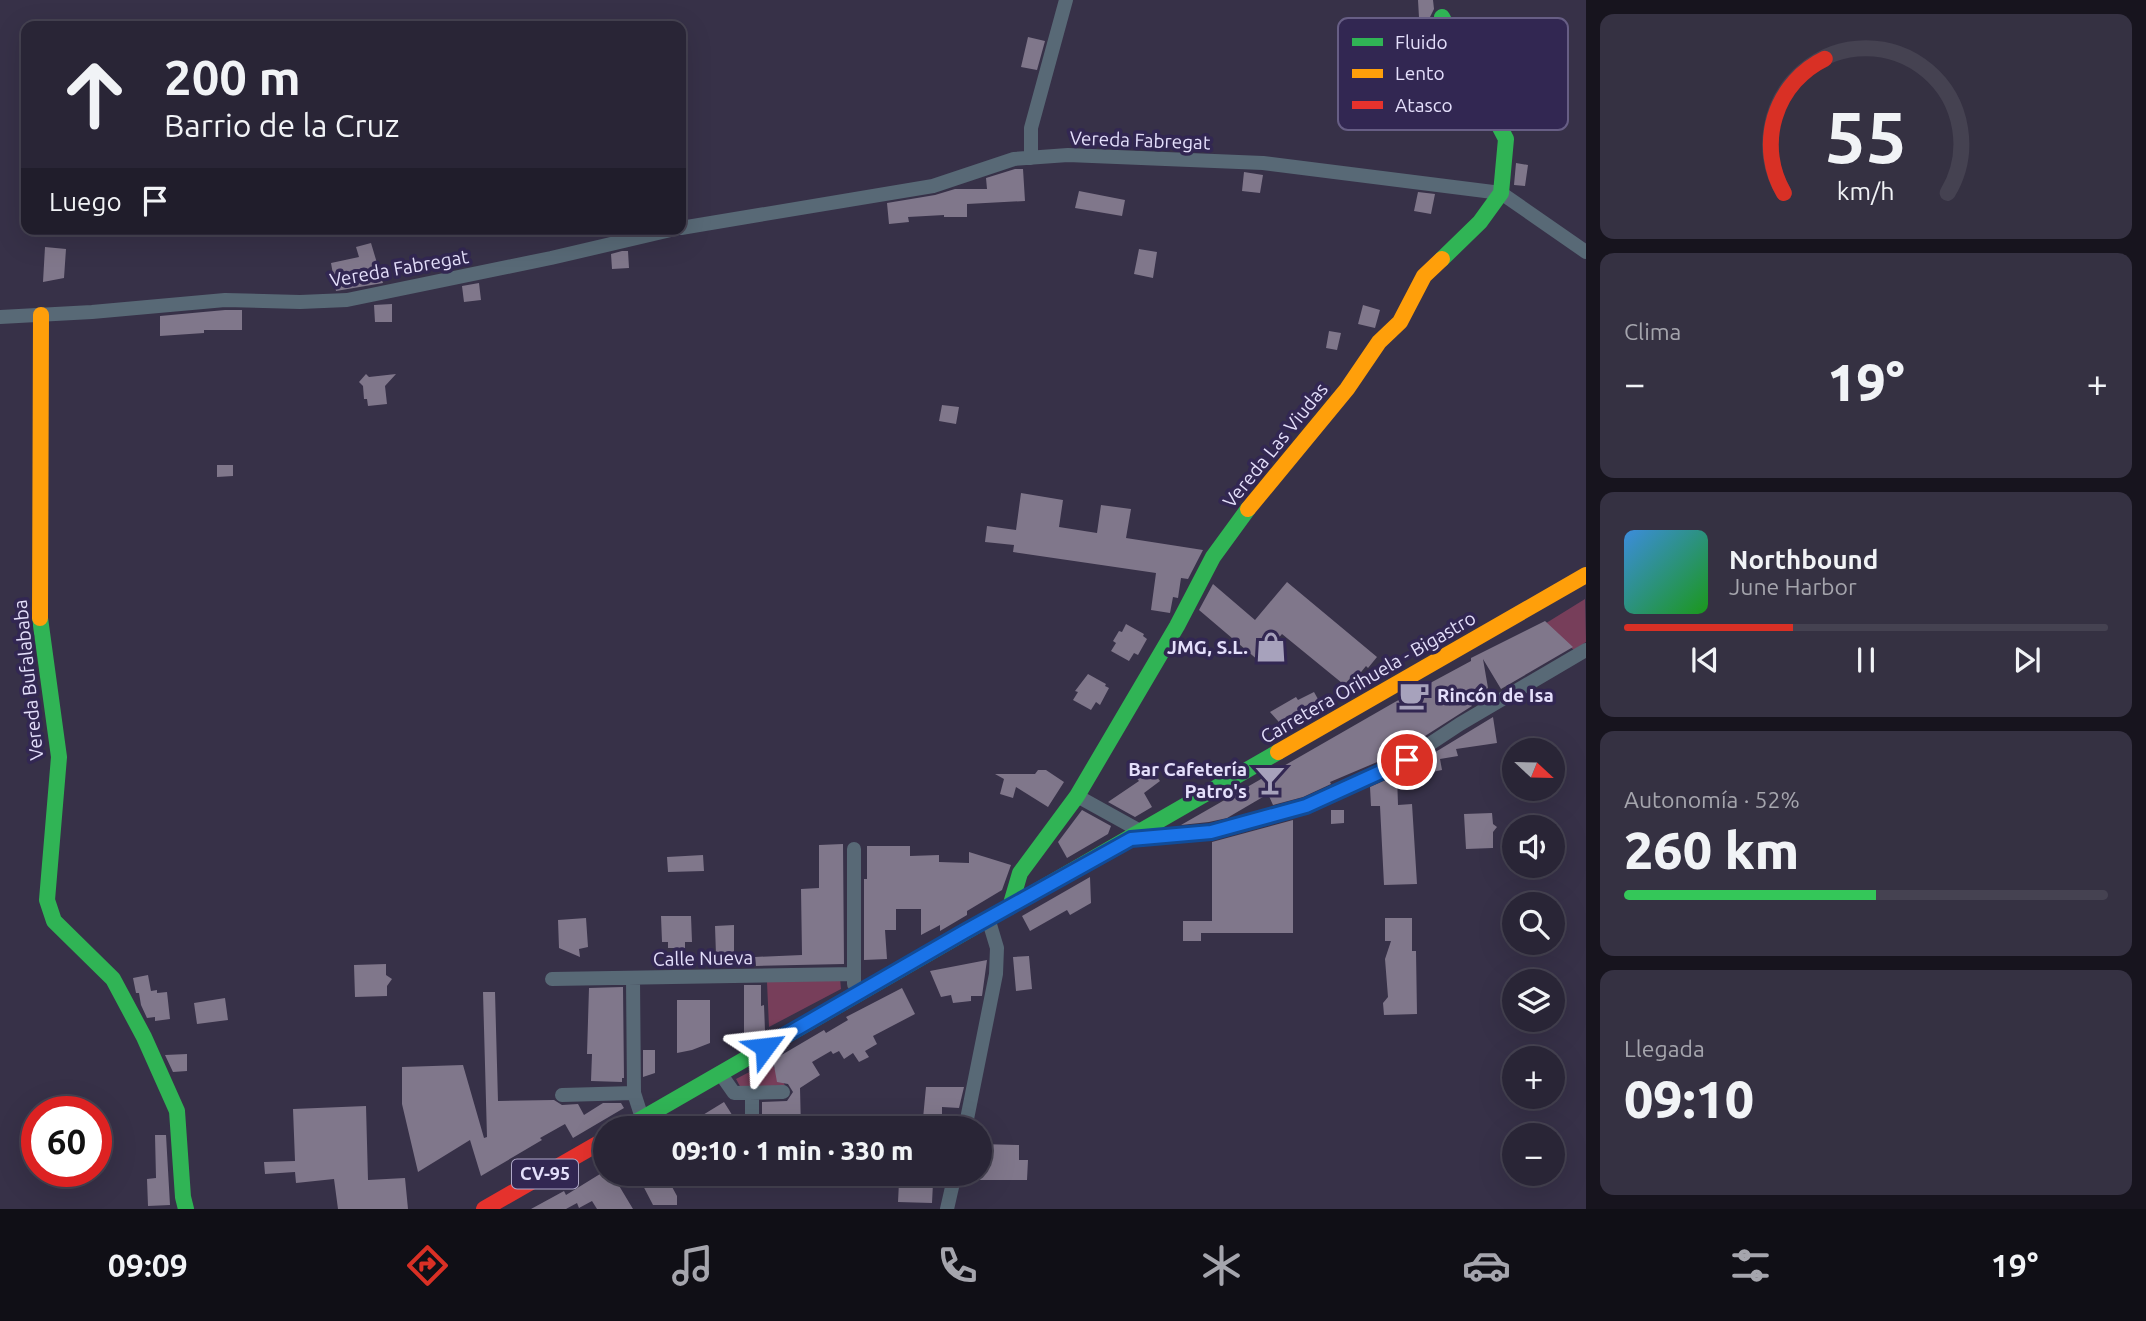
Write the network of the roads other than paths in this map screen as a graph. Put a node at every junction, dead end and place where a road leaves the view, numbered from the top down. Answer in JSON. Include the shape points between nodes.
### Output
{"nodes":[{"id":1,"x":1066,"y":0,"type":"edge"},
{"id":2,"x":1501,"y":130,"type":"edge"},
{"id":3,"x":1031,"y":158,"type":"junction"},
{"id":4,"x":1500,"y":193,"type":"junction"},
{"id":5,"x":686,"y":227,"type":"edge"},
{"id":6,"x":649,"y":235,"type":"edge"},
{"id":7,"x":1586,"y":252,"type":"edge"},
{"id":8,"x":41,"y":315,"type":"junction"},
{"id":9,"x":0,"y":317,"type":"edge"},
{"id":10,"x":1586,"y":575,"type":"edge"},
{"id":11,"x":1586,"y":650,"type":"edge"},
{"id":12,"x":1077,"y":796,"type":"junction"},
{"id":13,"x":1136,"y":836,"type":"junction"},
{"id":14,"x":854,"y":849,"type":"dead end"},
{"id":15,"x":1010,"y":907,"type":"junction"},
{"id":16,"x":988,"y":918,"type":"junction"},
{"id":17,"x":854,"y":974,"type":"junction"},
{"id":18,"x":552,"y":979,"type":"dead end"},
{"id":19,"x":633,"y":979,"type":"junction"},
{"id":20,"x":855,"y":996,"type":"junction"},
{"id":21,"x":720,"y":1073,"type":"junction"},
{"id":22,"x":783,"y":1092,"type":"dead end"},
{"id":23,"x":634,"y":1093,"type":"junction"},
{"id":24,"x":752,"y":1093,"type":"junction"},
{"id":25,"x":562,"y":1095,"type":"dead end"},
{"id":26,"x":641,"y":1116,"type":"edge"},
{"id":27,"x":645,"y":1116,"type":"edge"},
{"id":28,"x":752,"y":1116,"type":"edge"},
{"id":29,"x":968,"y":1116,"type":"edge"},
{"id":30,"x":593,"y":1146,"type":"edge"},
{"id":31,"x":952,"y":1186,"type":"edge"},
{"id":32,"x":186,"y":1209,"type":"edge"},
{"id":33,"x":484,"y":1209,"type":"edge"},
{"id":34,"x":947,"y":1209,"type":"edge"}],
"edges":[{"from":1,"to":3,"type":"street","via":[[1031,128]]},
{"from":2,"to":4,"type":"street","name":"Vereda Las Viudas","via":[[1506,139]]},
{"from":3,"to":4,"type":"street","name":"Vereda Fabregat","via":[[1068,155],[1263,163]]},
{"from":3,"to":5,"type":"street","name":"Vereda Fabregat","via":[[1014,159],[933,186]]},
{"from":4,"to":7,"type":"street","name":"Vereda Fabregat"},
{"from":4,"to":12,"type":"street","name":"Vereda Las Viudas","via":[[1480,222],[1424,276],[1401,322],[1379,342],[1213,557]]},
{"from":6,"to":8,"type":"street","name":"Vereda Fabregat","via":[[346,300],[225,300]]},
{"from":8,"to":9,"type":"street","name":"Vereda Fabregat"},
{"from":8,"to":32,"type":"street","name":"Vereda Bufalababa","via":[[39,608],[59,757],[47,900],[54,921],[113,979],[177,1111]]},
{"from":10,"to":13,"type":"street","name":"Carretera Orihuela - Bigastro"},
{"from":11,"to":13,"type":"street","via":[[1407,760],[1306,806],[1211,832]]},
{"from":12,"to":13,"type":"street"},
{"from":12,"to":15,"type":"street","name":"Vereda Las Viudas","via":[[1020,873]]},
{"from":13,"to":15,"type":"street","name":"Carretera Orihuela - Bigastro"},
{"from":14,"to":17,"type":"street"},
{"from":15,"to":16,"type":"street","name":"Carretera Orihuela - Bigastro"},
{"from":16,"to":20,"type":"street","name":"Carretera Orihuela - Bigastro"},
{"from":16,"to":29,"type":"street","via":[[997,948],[996,974]]},
{"from":17,"to":19,"type":"street","name":"Calle Nueva"},
{"from":17,"to":20,"type":"street"},
{"from":18,"to":19,"type":"street","name":"Calle Nueva"},
{"from":19,"to":23,"type":"street"},
{"from":20,"to":21,"type":"street","name":"Carretera Orihuela - Bigastro"},
{"from":21,"to":24,"type":"street","via":[[734,1093]]},
{"from":21,"to":27,"type":"street","name":"Carretera Orihuela - Bigastro"},
{"from":22,"to":24,"type":"street"},
{"from":23,"to":25,"type":"street"},
{"from":23,"to":26,"type":"street"},
{"from":24,"to":28,"type":"street"},
{"from":30,"to":33,"type":"street","number":"CV-95"},
{"from":31,"to":34,"type":"street"}]}
